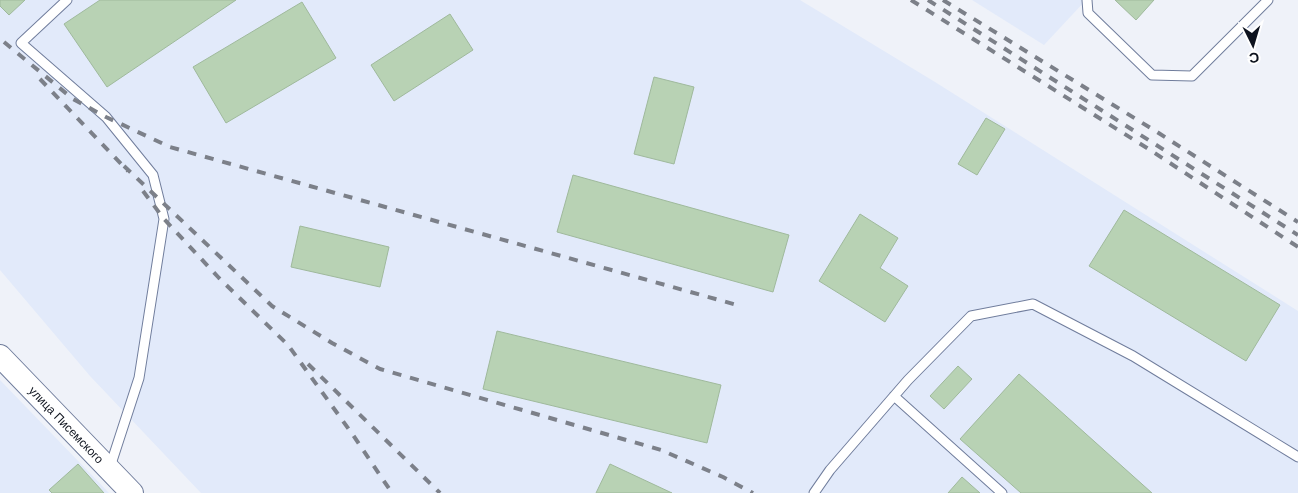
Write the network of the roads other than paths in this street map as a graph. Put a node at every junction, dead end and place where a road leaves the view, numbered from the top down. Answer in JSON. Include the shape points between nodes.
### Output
{"nodes":[{"id":1,"x":67,"y":0,"type":"edge"},
{"id":2,"x":1087,"y":0,"type":"edge"},
{"id":3,"x":1268,"y":0,"type":"edge"},
{"id":4,"x":0,"y":356,"type":"edge"},
{"id":5,"x":894,"y":396,"type":"junction"},
{"id":6,"x":1298,"y":457,"type":"edge"},
{"id":7,"x":110,"y":470,"type":"junction"},
{"id":8,"x":132,"y":493,"type":"edge"},
{"id":9,"x":814,"y":493,"type":"edge"},
{"id":10,"x":1002,"y":493,"type":"edge"}],
"edges":[{"from":1,"to":7,"type":"lane","via":[[21,43],[106,117],[152,175],[164,219],[139,378]]},
{"from":2,"to":3,"type":"lane","via":[[1088,12],[1152,75],[1192,76]]},
{"from":4,"to":7,"type":"street","name":"улица Писемского"},
{"from":5,"to":6,"type":"lane","via":[[971,316],[1033,304],[1133,356]]},
{"from":5,"to":9,"type":"lane"},
{"from":5,"to":10,"type":"lane"},
{"from":7,"to":8,"type":"street","name":"улица Писемского"}]}
